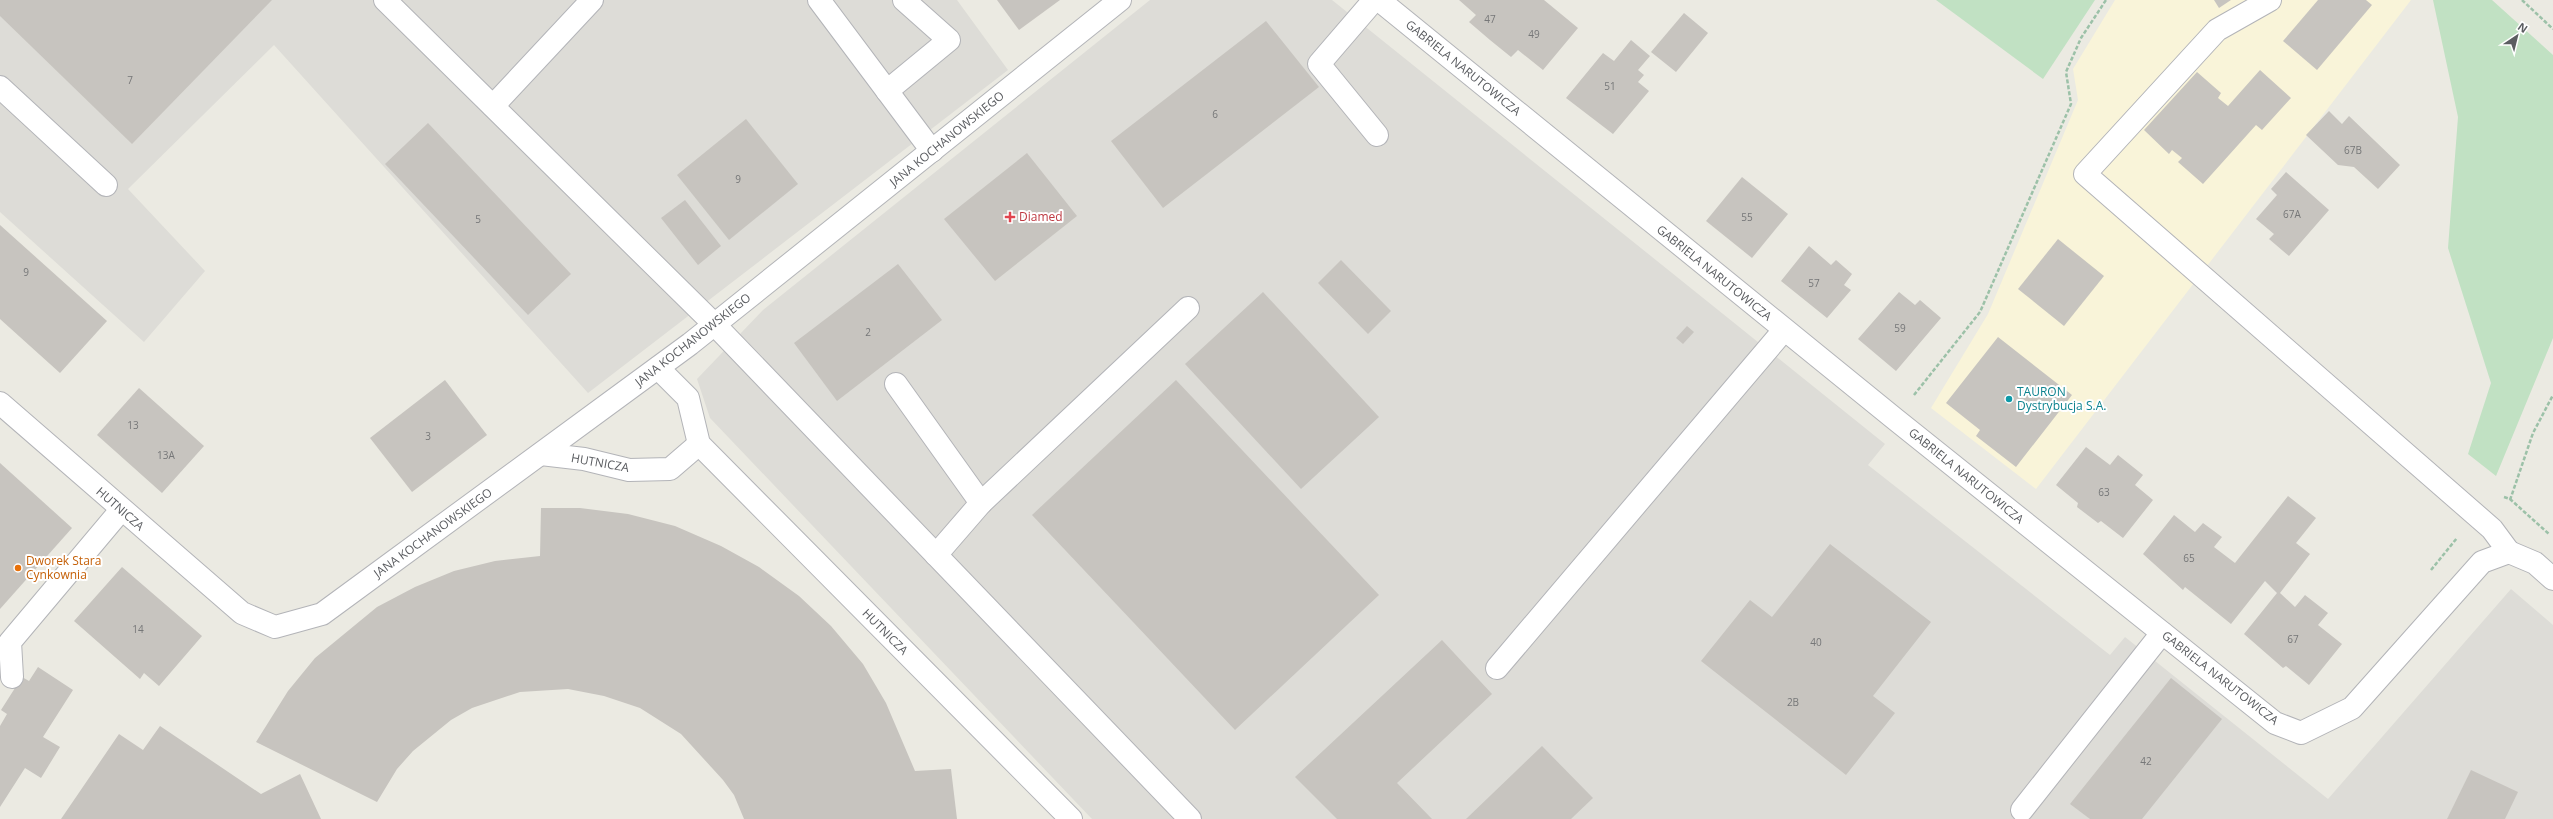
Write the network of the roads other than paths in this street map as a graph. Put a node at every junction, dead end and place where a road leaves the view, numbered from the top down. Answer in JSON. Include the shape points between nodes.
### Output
{"nodes":[{"id":1,"x":385,"y":0,"type":"edge"},
{"id":2,"x":592,"y":0,"type":"edge"},
{"id":3,"x":819,"y":0,"type":"edge"},
{"id":4,"x":904,"y":0,"type":"edge"},
{"id":5,"x":1120,"y":0,"type":"edge"},
{"id":6,"x":1374,"y":0,"type":"edge"},
{"id":7,"x":1379,"y":0,"type":"edge"},
{"id":8,"x":2270,"y":0,"type":"edge"},
{"id":9,"x":0,"y":87,"type":"edge"},
{"id":10,"x":887,"y":91,"type":"junction"},
{"id":11,"x":493,"y":106,"type":"junction"},
{"id":12,"x":1377,"y":136,"type":"dead end"},
{"id":13,"x":932,"y":151,"type":"junction"},
{"id":14,"x":106,"y":185,"type":"dead end"},
{"id":15,"x":1188,"y":308,"type":"dead end"},
{"id":16,"x":715,"y":325,"type":"junction"},
{"id":17,"x":1784,"y":330,"type":"junction"},
{"id":18,"x":658,"y":368,"type":"junction"},
{"id":19,"x":896,"y":384,"type":"dead end"},
{"id":20,"x":0,"y":403,"type":"edge"},
{"id":21,"x":699,"y":444,"type":"junction"},
{"id":22,"x":541,"y":454,"type":"junction"},
{"id":23,"x":981,"y":503,"type":"junction"},
{"id":24,"x":121,"y":510,"type":"junction"},
{"id":25,"x":2509,"y":552,"type":"junction"},
{"id":26,"x":936,"y":555,"type":"junction"},
{"id":27,"x":2553,"y":579,"type":"edge"},
{"id":28,"x":242,"y":613,"type":"joint"},
{"id":29,"x":2162,"y":633,"type":"junction"},
{"id":30,"x":1497,"y":668,"type":"dead end"},
{"id":31,"x":12,"y":677,"type":"dead end"},
{"id":32,"x":2022,"y":810,"type":"dead end"},
{"id":33,"x":1071,"y":819,"type":"edge"},
{"id":34,"x":1190,"y":819,"type":"edge"}],
"edges":[{"from":1,"to":11,"type":"street"},
{"from":2,"to":11,"type":"street"},
{"from":3,"to":10,"type":"street"},
{"from":4,"to":10,"type":"street","via":[[949,40]]},
{"from":5,"to":13,"type":"street","name":"JANA KOCHANOWSKIEGO"},
{"from":6,"to":12,"type":"street","via":[[1319,64]]},
{"from":7,"to":17,"type":"street","name":"GABRIELA NARUTOWICZA"},
{"from":8,"to":25,"type":"street","via":[[2217,30],[2086,174],[2484,523]]},
{"from":9,"to":14,"type":"street"},
{"from":10,"to":13,"type":"street"},
{"from":11,"to":16,"type":"street"},
{"from":13,"to":16,"type":"street","name":"JANA KOCHANOWSKIEGO"},
{"from":15,"to":23,"type":"street"},
{"from":16,"to":18,"type":"street","name":"JANA KOCHANOWSKIEGO"},
{"from":16,"to":26,"type":"street"},
{"from":17,"to":29,"type":"street","name":"GABRIELA NARUTOWICZA"},
{"from":17,"to":30,"type":"street"},
{"from":18,"to":21,"type":"street","via":[[688,398]]},
{"from":18,"to":22,"type":"street","name":"JANA KOCHANOWSKIEGO"},
{"from":19,"to":23,"type":"street"},
{"from":20,"to":24,"type":"street","name":"HUTNICZA"},
{"from":21,"to":22,"type":"street","name":"HUTNICZA","via":[[670,469],[629,470],[584,459]]},
{"from":21,"to":33,"type":"street","name":"HUTNICZA"},
{"from":22,"to":28,"type":"street","name":"JANA KOCHANOWSKIEGO","via":[[322,614],[275,627]]},
{"from":23,"to":26,"type":"street"},
{"from":24,"to":28,"type":"street","name":"HUTNICZA"},
{"from":24,"to":31,"type":"street","via":[[10,642]]},
{"from":25,"to":27,"type":"street","via":[[2535,563]]},
{"from":25,"to":29,"type":"street","name":"GABRIELA NARUTOWICZA","via":[[2482,562],[2352,708],[2301,734],[2275,723]]},
{"from":26,"to":34,"type":"street"},
{"from":29,"to":32,"type":"street"}]}
